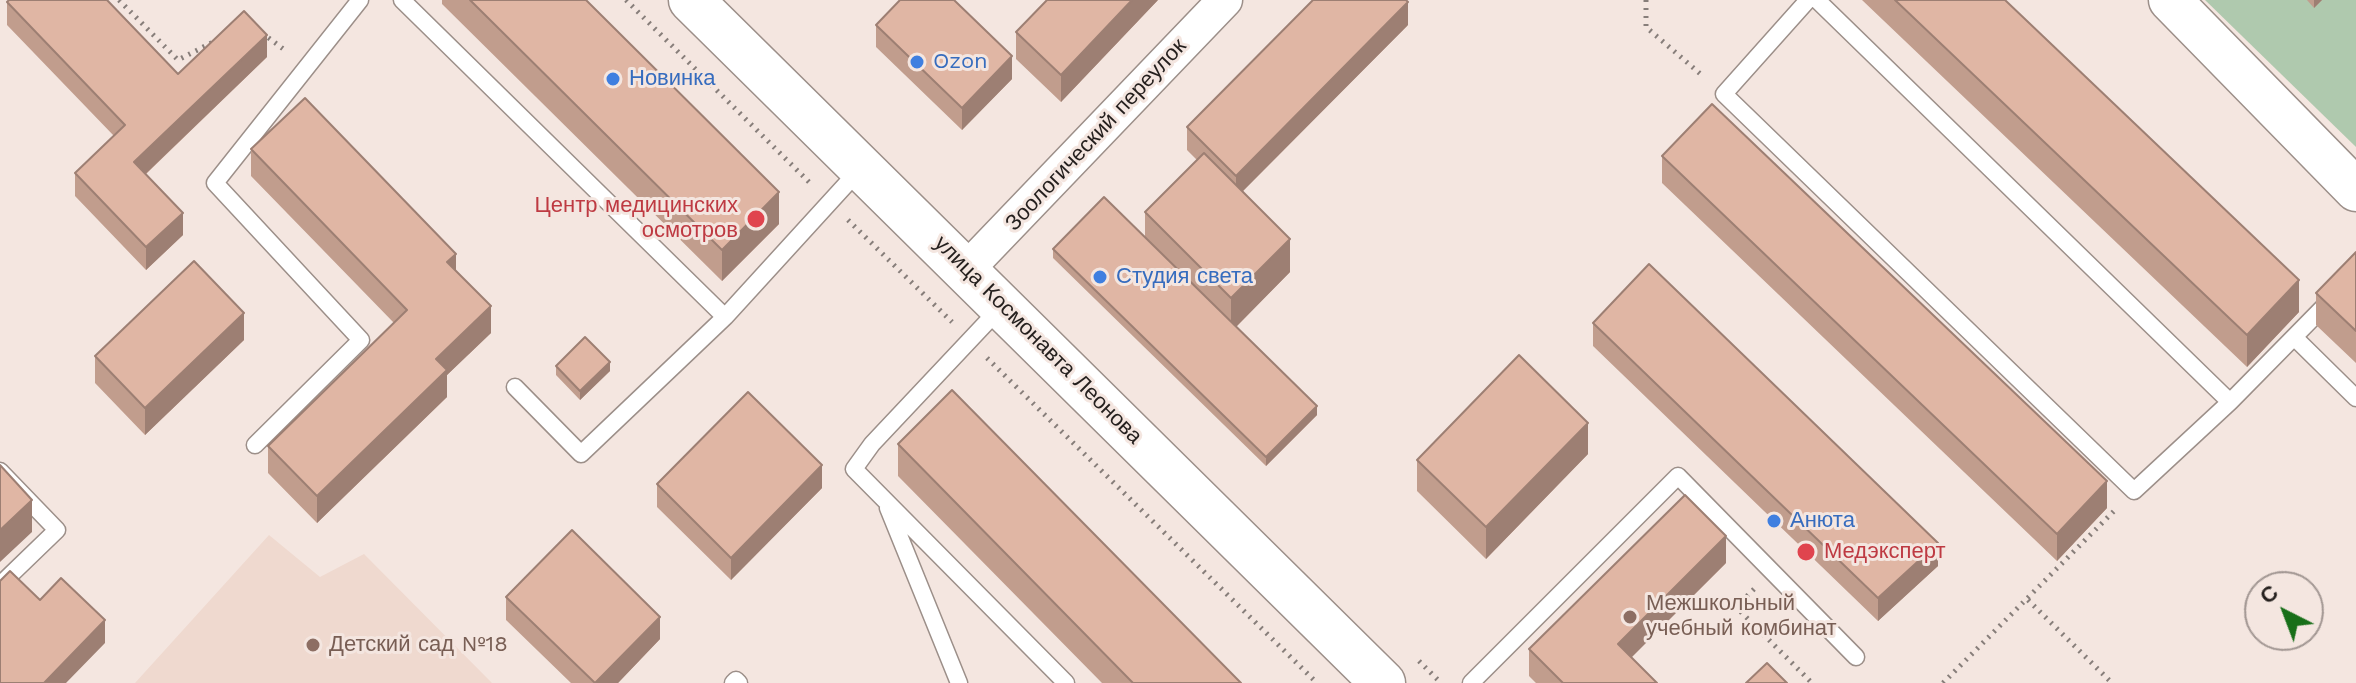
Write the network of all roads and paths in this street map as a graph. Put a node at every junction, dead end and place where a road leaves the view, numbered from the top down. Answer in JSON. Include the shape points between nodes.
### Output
{"nodes":[{"id":1,"x":119,"y":0,"type":"edge"},
{"id":2,"x":360,"y":0,"type":"edge"},
{"id":3,"x":402,"y":0,"type":"edge"},
{"id":4,"x":691,"y":0,"type":"edge"},
{"id":5,"x":1225,"y":0,"type":"edge"},
{"id":6,"x":1646,"y":0,"type":"edge"},
{"id":7,"x":1808,"y":0,"type":"edge"},
{"id":8,"x":1817,"y":0,"type":"edge"},
{"id":9,"x":2170,"y":0,"type":"edge"},
{"id":10,"x":261,"y":32,"type":"edge"},
{"id":11,"x":221,"y":38,"type":"edge"},
{"id":12,"x":307,"y":67,"type":"junction"},
{"id":13,"x":1724,"y":94,"type":"junction"},
{"id":14,"x":862,"y":167,"type":"junction"},
{"id":15,"x":2356,"y":190,"type":"edge"},
{"id":16,"x":967,"y":269,"type":"junction"},
{"id":17,"x":2356,"y":274,"type":"edge"},
{"id":18,"x":1003,"y":305,"type":"junction"},
{"id":19,"x":725,"y":317,"type":"junction"},
{"id":20,"x":2294,"y":337,"type":"junction"},
{"id":21,"x":515,"y":387,"type":"dead end"},
{"id":22,"x":2356,"y":398,"type":"edge"},
{"id":23,"x":2230,"y":402,"type":"junction"},
{"id":24,"x":255,"y":445,"type":"dead end"},
{"id":25,"x":0,"y":471,"type":"edge"},
{"id":26,"x":2134,"y":491,"type":"junction"},
{"id":27,"x":884,"y":500,"type":"junction"},
{"id":28,"x":1773,"y":572,"type":"junction"},
{"id":29,"x":0,"y":585,"type":"edge"},
{"id":30,"x":2028,"y":600,"type":"junction"},
{"id":31,"x":1856,"y":657,"type":"dead end"},
{"id":32,"x":960,"y":683,"type":"edge"},
{"id":33,"x":1066,"y":683,"type":"edge"},
{"id":34,"x":1383,"y":683,"type":"edge"},
{"id":35,"x":1471,"y":683,"type":"edge"},
{"id":36,"x":1812,"y":683,"type":"edge"},
{"id":37,"x":1943,"y":683,"type":"edge"},
{"id":38,"x":2112,"y":683,"type":"edge"}],
"edges":[{"from":1,"to":11,"type":"path","via":[[178,60]]},
{"from":2,"to":12,"type":"lane"},
{"from":3,"to":19,"type":"lane"},
{"from":4,"to":14,"type":"main road","name":"улица Космонавта Леонова"},
{"from":5,"to":16,"type":"street","name":"Зоологический переулок"},
{"from":6,"to":13,"type":"path","via":[[1646,27]]},
{"from":7,"to":13,"type":"lane"},
{"from":8,"to":23,"type":"lane"},
{"from":9,"to":15,"type":"street"},
{"from":10,"to":12,"type":"path"},
{"from":12,"to":24,"type":"lane","via":[[215,183],[361,340]]},
{"from":13,"to":26,"type":"lane"},
{"from":14,"to":16,"type":"main road","name":"улица Космонавта Леонова"},
{"from":14,"to":19,"type":"lane"},
{"from":16,"to":18,"type":"main road","name":"улица Космонавта Леонова"},
{"from":17,"to":20,"type":"lane"},
{"from":18,"to":27,"type":"lane","via":[[854,469]]},
{"from":18,"to":34,"type":"main road","name":"улица Космонавта Леонова"},
{"from":19,"to":21,"type":"lane","via":[[581,454]]},
{"from":20,"to":22,"type":"lane"},
{"from":20,"to":23,"type":"lane"},
{"from":23,"to":26,"type":"lane"},
{"from":25,"to":29,"type":"lane","via":[[57,530]]},
{"from":26,"to":30,"type":"path"},
{"from":27,"to":32,"type":"lane"},
{"from":27,"to":33,"type":"lane"},
{"from":28,"to":31,"type":"lane"},
{"from":28,"to":35,"type":"lane","via":[[1678,476]]},
{"from":28,"to":36,"type":"path","via":[[1736,607]]},
{"from":30,"to":37,"type":"path"},
{"from":30,"to":38,"type":"path"}]}
